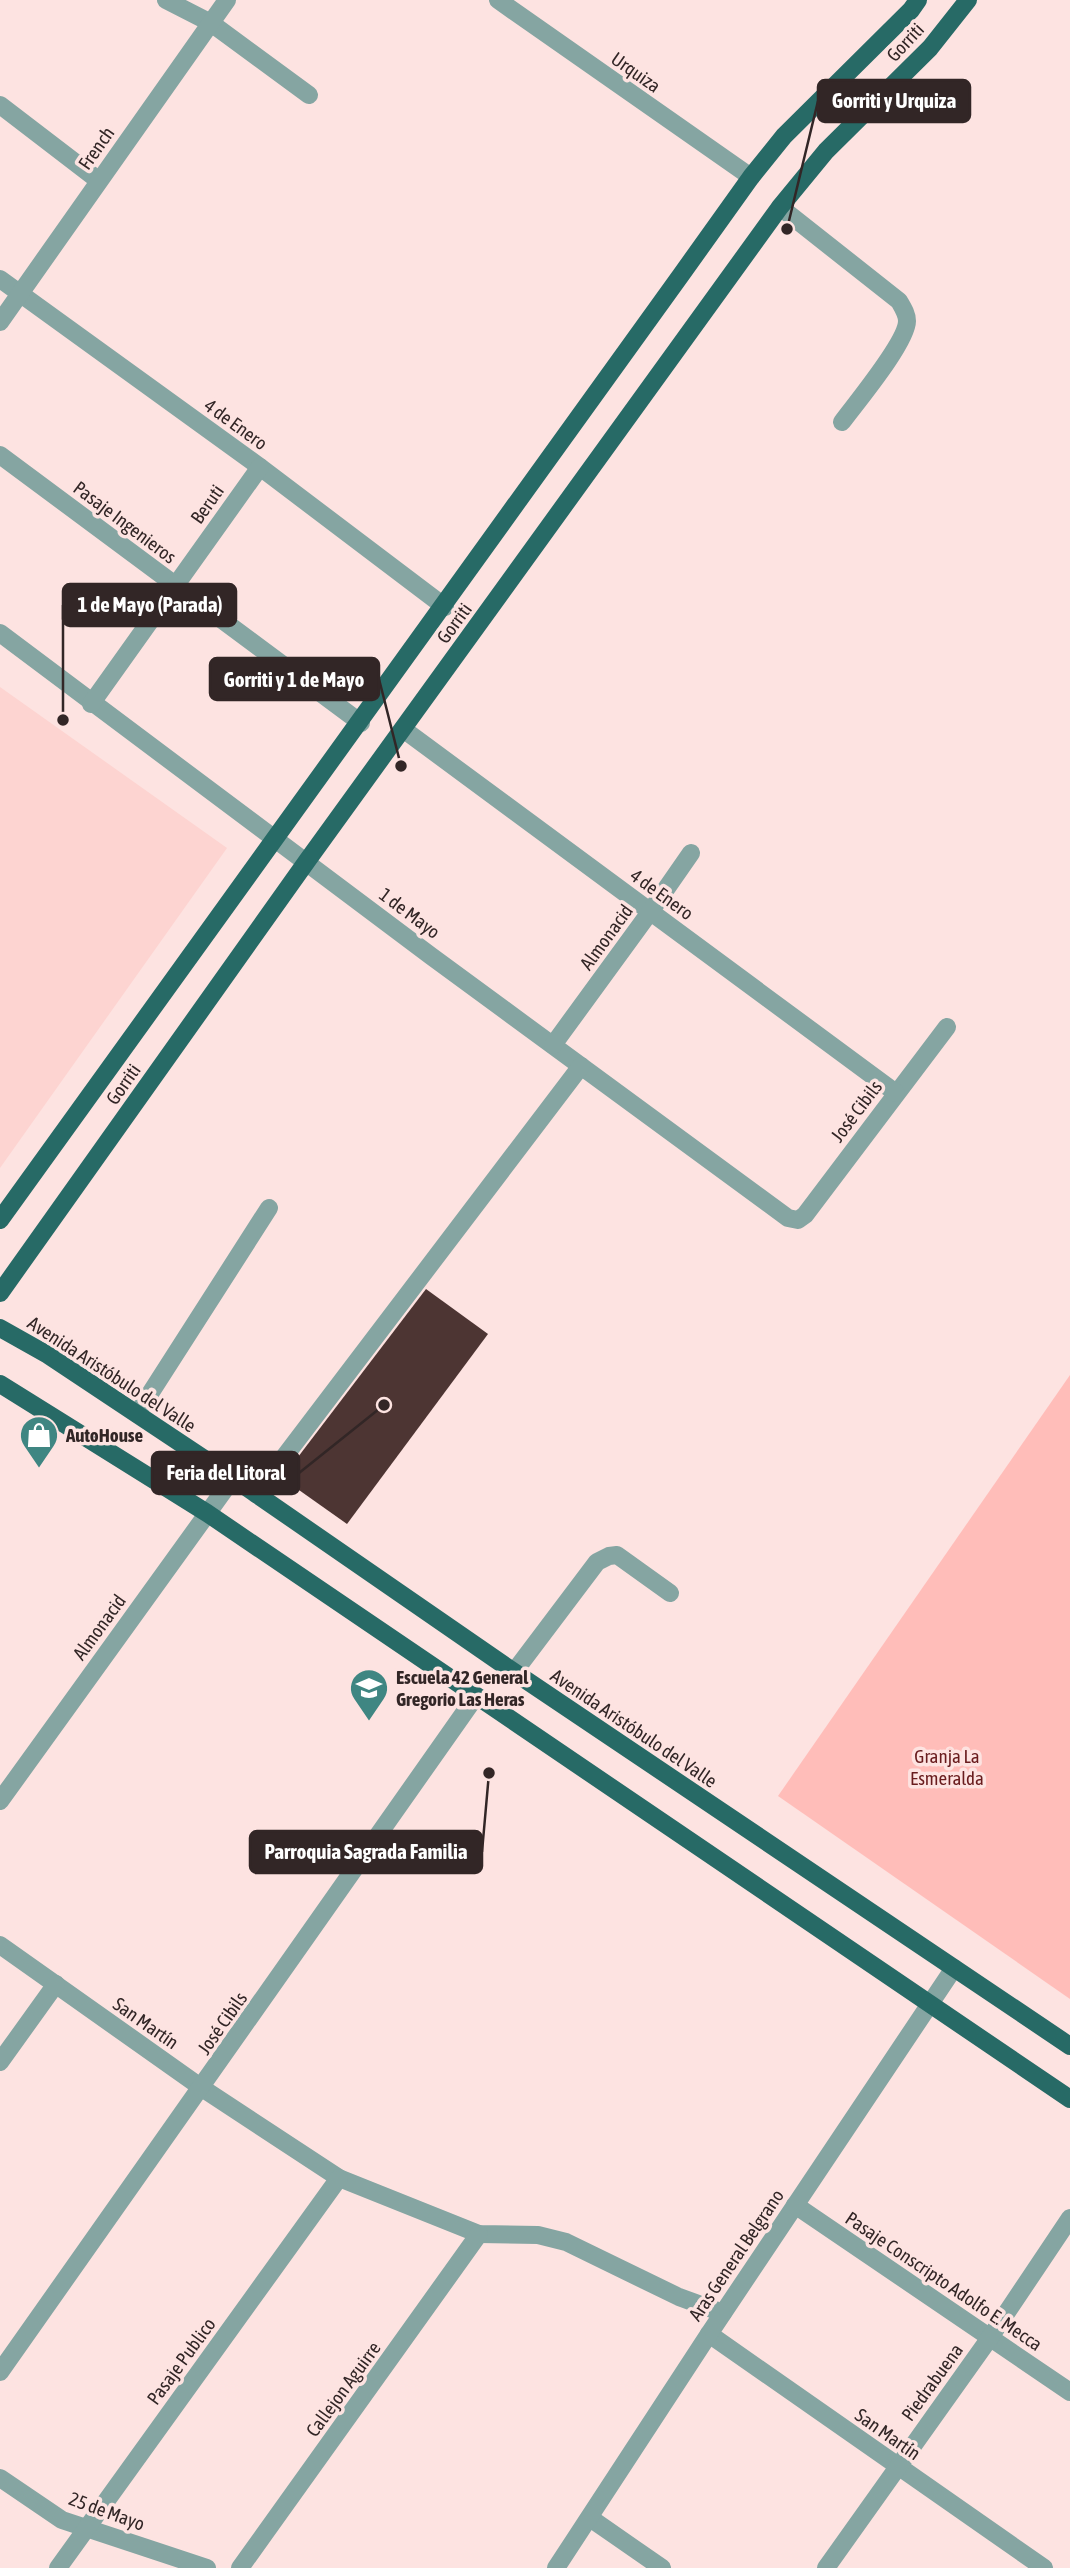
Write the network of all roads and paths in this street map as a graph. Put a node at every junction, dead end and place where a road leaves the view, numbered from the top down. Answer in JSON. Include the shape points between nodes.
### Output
{"nodes":[{"id":1,"x":166,"y":0,"type":"edge"},
{"id":2,"x":227,"y":0,"type":"edge"},
{"id":3,"x":498,"y":0,"type":"edge"},
{"id":4,"x":918,"y":0,"type":"edge"},
{"id":5,"x":968,"y":0,"type":"edge"},
{"id":6,"x":211,"y":23,"type":"junction"},
{"id":7,"x":309,"y":95,"type":"dead end"},
{"id":8,"x":0,"y":105,"type":"edge"},
{"id":9,"x":751,"y":177,"type":"junction"},
{"id":10,"x":99,"y":180,"type":"junction"},
{"id":11,"x":780,"y":207,"type":"junction"},
{"id":12,"x":0,"y":279,"type":"edge"},
{"id":13,"x":20,"y":294,"type":"junction"},
{"id":14,"x":0,"y":321,"type":"edge"},
{"id":15,"x":842,"y":422,"type":"dead end"},
{"id":16,"x":0,"y":455,"type":"edge"},
{"id":17,"x":260,"y":467,"type":"junction"},
{"id":18,"x":175,"y":586,"type":"junction"},
{"id":19,"x":445,"y":607,"type":"junction"},
{"id":20,"x":0,"y":633,"type":"edge"},
{"id":21,"x":91,"y":704,"type":"junction"},
{"id":22,"x":360,"y":723,"type":"junction"},
{"id":23,"x":404,"y":729,"type":"junction"},
{"id":24,"x":275,"y":838,"type":"junction"},
{"id":25,"x":691,"y":853,"type":"dead end"},
{"id":26,"x":307,"y":861,"type":"junction"},
{"id":27,"x":650,"y":912,"type":"junction"},
{"id":28,"x":947,"y":1027,"type":"dead end"},
{"id":29,"x":553,"y":1045,"type":"junction"},
{"id":30,"x":581,"y":1066,"type":"junction"},
{"id":31,"x":896,"y":1093,"type":"junction"},
{"id":32,"x":270,"y":1208,"type":"dead end"},
{"id":33,"x":0,"y":1220,"type":"edge"},
{"id":34,"x":798,"y":1220,"type":"joint"},
{"id":35,"x":0,"y":1293,"type":"edge"},
{"id":36,"x":0,"y":1328,"type":"edge"},
{"id":37,"x":0,"y":1384,"type":"edge"},
{"id":38,"x":137,"y":1414,"type":"junction"},
{"id":39,"x":233,"y":1478,"type":"junction"},
{"id":40,"x":256,"y":1494,"type":"junction"},
{"id":41,"x":207,"y":1513,"type":"junction"},
{"id":42,"x":670,"y":1593,"type":"dead end"},
{"id":43,"x":514,"y":1672,"type":"junction"},
{"id":44,"x":476,"y":1696,"type":"junction"},
{"id":45,"x":0,"y":1801,"type":"edge"},
{"id":46,"x":0,"y":1945,"type":"edge"},
{"id":47,"x":954,"y":1968,"type":"junction"},
{"id":48,"x":56,"y":1984,"type":"junction"},
{"id":49,"x":929,"y":2004,"type":"junction"},
{"id":50,"x":1070,"y":2046,"type":"edge"},
{"id":51,"x":0,"y":2062,"type":"edge"},
{"id":52,"x":202,"y":2088,"type":"junction"},
{"id":53,"x":1070,"y":2099,"type":"edge"},
{"id":54,"x":339,"y":2179,"type":"junction"},
{"id":55,"x":795,"y":2205,"type":"junction"},
{"id":56,"x":1070,"y":2218,"type":"edge"},
{"id":57,"x":479,"y":2234,"type":"junction"},
{"id":58,"x":723,"y":2313,"type":"junction"},
{"id":59,"x":709,"y":2334,"type":"junction"},
{"id":60,"x":989,"y":2339,"type":"junction"},
{"id":61,"x":0,"y":2372,"type":"edge"},
{"id":62,"x":1070,"y":2392,"type":"edge"},
{"id":63,"x":897,"y":2467,"type":"junction"},
{"id":64,"x":0,"y":2478,"type":"edge"},
{"id":65,"x":590,"y":2518,"type":"junction"},
{"id":66,"x":88,"y":2527,"type":"junction"},
{"id":67,"x":58,"y":2568,"type":"edge"},
{"id":68,"x":207,"y":2568,"type":"edge"},
{"id":69,"x":240,"y":2568,"type":"edge"},
{"id":70,"x":556,"y":2568,"type":"edge"},
{"id":71,"x":662,"y":2568,"type":"edge"},
{"id":72,"x":826,"y":2568,"type":"edge"},
{"id":73,"x":1044,"y":2568,"type":"edge"}],
"edges":[{"from":1,"to":6,"type":"street"},
{"from":2,"to":6,"type":"street","name":"French"},
{"from":3,"to":9,"type":"street","name":"Urquiza"},
{"from":4,"to":9,"type":"main road","name":"Gorriti","via":[[784,136]]},
{"from":5,"to":11,"type":"main road","name":"Gorriti","via":[[930,48],[826,151]]},
{"from":6,"to":7,"type":"street"},
{"from":6,"to":10,"type":"street","name":"French"},
{"from":8,"to":10,"type":"street"},
{"from":9,"to":19,"type":"main road","name":"Gorriti"},
{"from":10,"to":13,"type":"street","name":"French"},
{"from":11,"to":15,"type":"street","via":[[900,301],[907,319],[897,345]]},
{"from":11,"to":23,"type":"main road","name":"Gorriti"},
{"from":12,"to":13,"type":"street","name":"4 de Enero"},
{"from":13,"to":14,"type":"street","name":"French"},
{"from":13,"to":17,"type":"street","name":"4 de Enero"},
{"from":16,"to":18,"type":"street","name":"Pasaje Ingenieros"},
{"from":17,"to":18,"type":"street","name":"Beruti"},
{"from":17,"to":19,"type":"street","name":"4 de Enero"},
{"from":18,"to":21,"type":"street","name":"Beruti"},
{"from":18,"to":22,"type":"street","name":"Pasaje Ingenieros"},
{"from":19,"to":22,"type":"main road","name":"Gorriti"},
{"from":20,"to":21,"type":"street","name":"1 de Mayo"},
{"from":21,"to":24,"type":"street","name":"1 de Mayo"},
{"from":22,"to":24,"type":"main road","name":"Gorriti"},
{"from":23,"to":26,"type":"main road","name":"Gorriti"},
{"from":23,"to":27,"type":"street","name":"4 de Enero"},
{"from":24,"to":26,"type":"street","name":"1 de Mayo"},
{"from":24,"to":33,"type":"main road","name":"Gorriti"},
{"from":25,"to":27,"type":"street","name":"Almonacid"},
{"from":26,"to":29,"type":"street","name":"1 de Mayo"},
{"from":26,"to":35,"type":"main road","name":"Gorriti"},
{"from":27,"to":29,"type":"street","name":"Almonacid"},
{"from":27,"to":31,"type":"street","name":"4 de Enero"},
{"from":28,"to":31,"type":"street","name":"José Cibils"},
{"from":29,"to":30,"type":"street","name":"1 de Mayo"},
{"from":30,"to":34,"type":"street","name":"1 de Mayo","via":[[788,1219]]},
{"from":30,"to":40,"type":"street"},
{"from":31,"to":34,"type":"street","name":"José Cibils"},
{"from":32,"to":38,"type":"street"},
{"from":36,"to":38,"type":"main road","name":"Avenida Aristóbulo del Valle"},
{"from":37,"to":41,"type":"main road"},
{"from":38,"to":39,"type":"main road","name":"Avenida Aristóbulo del Valle"},
{"from":39,"to":40,"type":"main road","name":"Avenida Aristóbulo del Valle"},
{"from":39,"to":41,"type":"street","name":"Almonacid"},
{"from":40,"to":43,"type":"main road","name":"Avenida Aristóbulo del Valle"},
{"from":41,"to":44,"type":"main road"},
{"from":41,"to":45,"type":"street","name":"Almonacid"},
{"from":42,"to":43,"type":"street","via":[[617,1555],[597,1562]]},
{"from":43,"to":47,"type":"main road","name":"Avenida Aristóbulo del Valle"},
{"from":44,"to":49,"type":"main road"},
{"from":44,"to":52,"type":"street","name":"José Cibils"},
{"from":46,"to":48,"type":"street","name":"San Martín"},
{"from":47,"to":49,"type":"street","name":"Aras General Belgrano"},
{"from":47,"to":50,"type":"main road","name":"Avenida Aristóbulo del Valle"},
{"from":48,"to":51,"type":"street"},
{"from":48,"to":52,"type":"street","name":"San Martín"},
{"from":49,"to":53,"type":"main road"},
{"from":49,"to":55,"type":"street","name":"Aras General Belgrano"},
{"from":52,"to":54,"type":"street","name":"San Martín"},
{"from":52,"to":61,"type":"street","name":"José Cibils"},
{"from":54,"to":57,"type":"street","name":"San Martín"},
{"from":54,"to":66,"type":"street","name":"Pasaje Publico"},
{"from":55,"to":58,"type":"street","name":"Aras General Belgrano"},
{"from":55,"to":60,"type":"street","name":"Pasaje Conscripto Adolfo E. Mecca"},
{"from":56,"to":60,"type":"street","name":"Piedrabuena"},
{"from":57,"to":58,"type":"street","via":[[538,2235],[566,2242],[678,2297]]},
{"from":57,"to":69,"type":"street","name":"Callejon Aguirre"},
{"from":58,"to":59,"type":"street","name":"Aras General Belgrano"},
{"from":59,"to":63,"type":"street","name":"San Martín"},
{"from":59,"to":65,"type":"street","name":"Aras General Belgrano"},
{"from":60,"to":62,"type":"street","name":"Pasaje Conscripto Adolfo E. Mecca"},
{"from":60,"to":63,"type":"street","name":"Piedrabuena"},
{"from":63,"to":72,"type":"street","name":"Piedrabuena"},
{"from":63,"to":73,"type":"street","name":"San Martín"},
{"from":64,"to":66,"type":"street","name":"25 de Mayo","via":[[62,2520]]},
{"from":65,"to":70,"type":"street","name":"Aras General Belgrano"},
{"from":65,"to":71,"type":"street"},
{"from":66,"to":67,"type":"street","name":"Pasaje Publico"},
{"from":66,"to":68,"type":"street","name":"25 de Mayo"}]}
